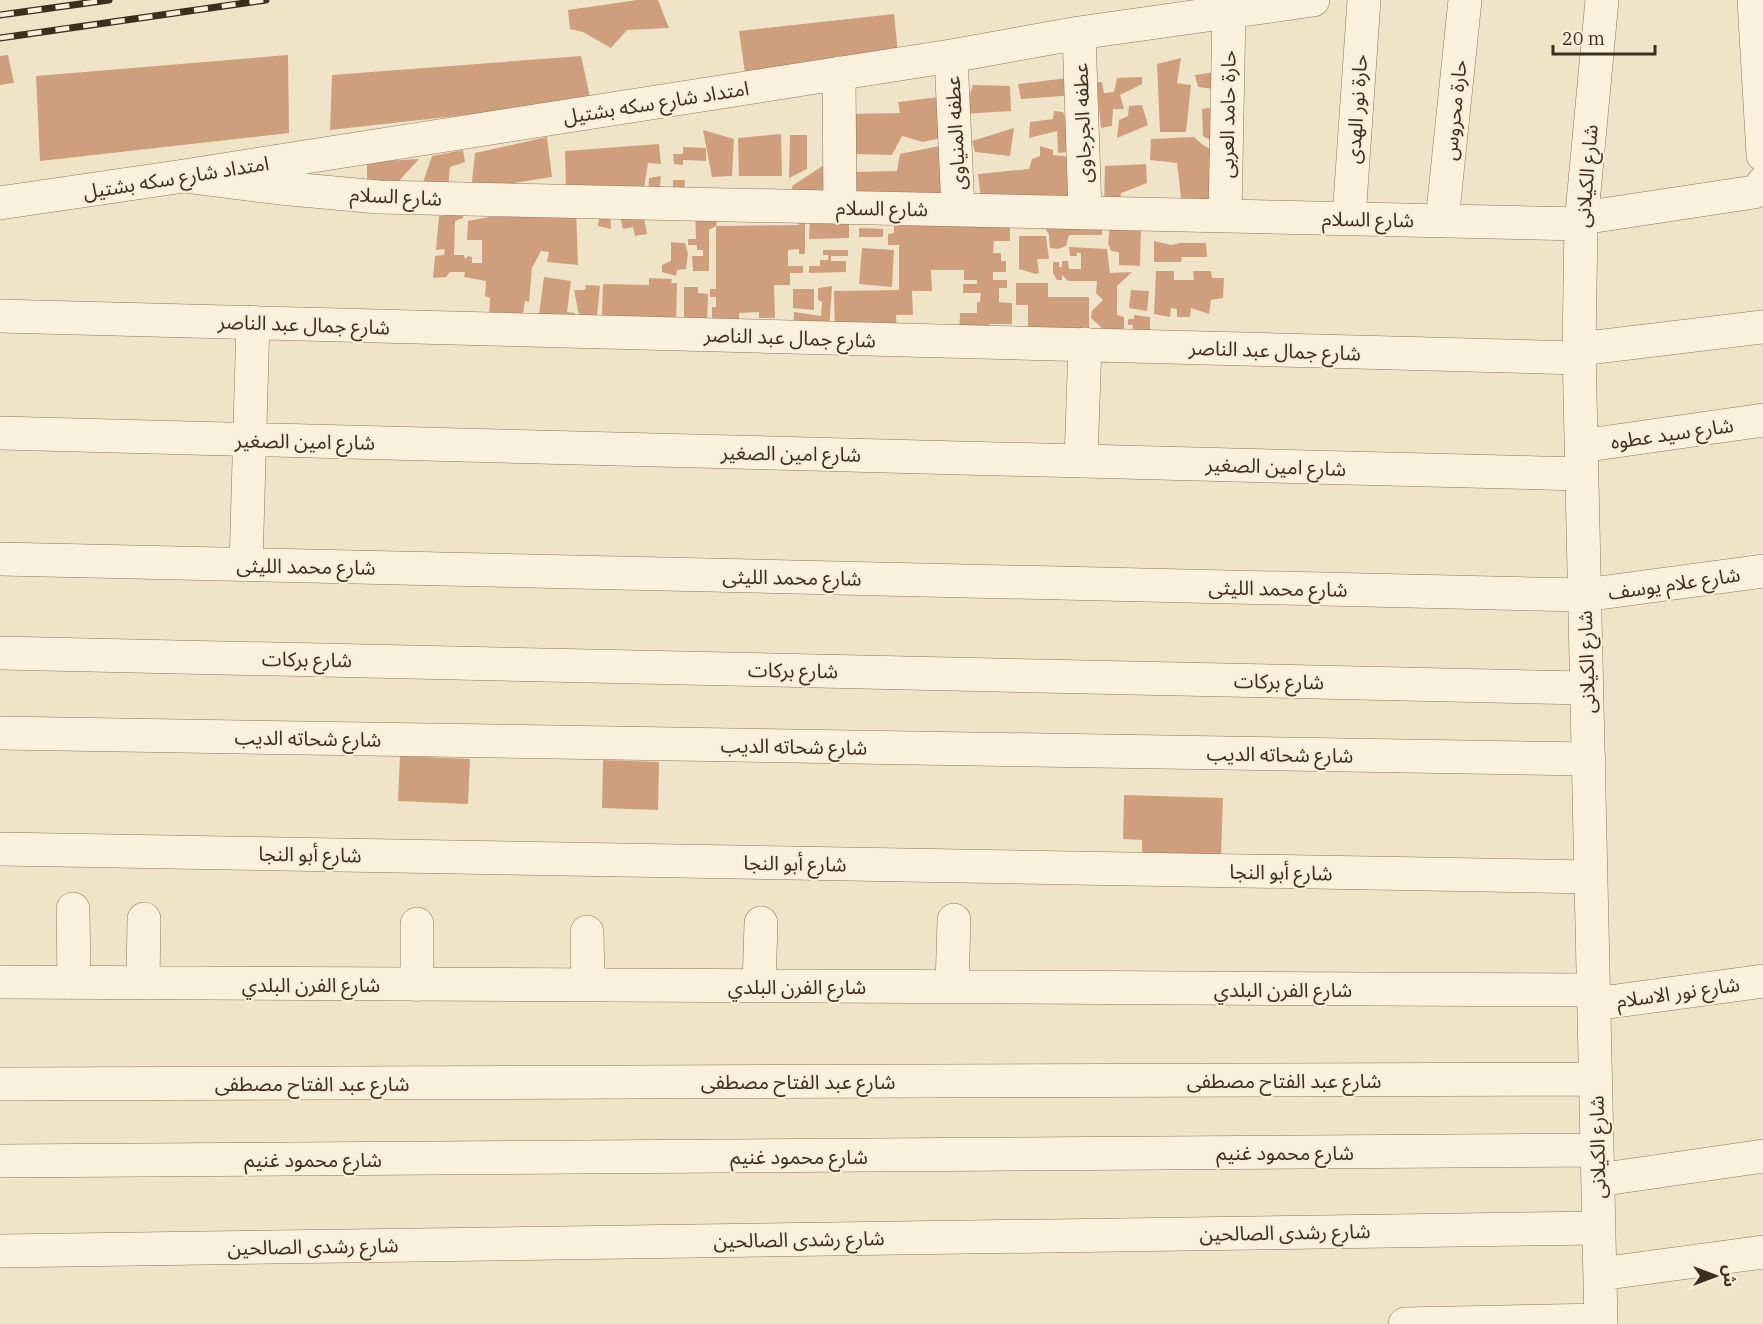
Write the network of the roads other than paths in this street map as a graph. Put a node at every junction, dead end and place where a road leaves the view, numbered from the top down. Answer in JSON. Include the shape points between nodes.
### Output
{"nodes":[{"id":1,"x":1313,"y":0,"type":"edge"},
{"id":2,"x":1364,"y":0,"type":"edge"},
{"id":3,"x":1466,"y":0,"type":"edge"},
{"id":4,"x":1602,"y":0,"type":"edge"},
{"id":5,"x":1754,"y":0,"type":"edge"},
{"id":6,"x":1229,"y":12,"type":"junction"},
{"id":7,"x":1079,"y":33,"type":"junction"},
{"id":8,"x":951,"y":56,"type":"junction"},
{"id":9,"x":839,"y":73,"type":"junction"},
{"id":10,"x":1763,"y":155,"type":"edge"},
{"id":11,"x":184,"y":176,"type":"junction"},
{"id":12,"x":1763,"y":183,"type":"edge"},
{"id":13,"x":0,"y":203,"type":"edge"},
{"id":14,"x":840,"y":207,"type":"junction"},
{"id":15,"x":958,"y":210,"type":"junction"},
{"id":16,"x":1085,"y":212,"type":"junction"},
{"id":17,"x":1225,"y":216,"type":"junction"},
{"id":18,"x":1348,"y":218,"type":"junction"},
{"id":19,"x":1442,"y":221,"type":"junction"},
{"id":20,"x":1582,"y":221,"type":"junction"},
{"id":21,"x":0,"y":316,"type":"edge"},
{"id":22,"x":253,"y":322,"type":"junction"},
{"id":23,"x":1763,"y":327,"type":"edge"},
{"id":24,"x":1085,"y":344,"type":"junction"},
{"id":25,"x":1579,"y":353,"type":"junction"},
{"id":26,"x":1763,"y":420,"type":"edge"},
{"id":27,"x":0,"y":433,"type":"edge"},
{"id":28,"x":249,"y":439,"type":"junction"},
{"id":29,"x":1581,"y":460,"type":"junction"},
{"id":30,"x":1081,"y":461,"type":"junction"},
{"id":31,"x":0,"y":559,"type":"edge"},
{"id":32,"x":246,"y":565,"type":"junction"},
{"id":33,"x":1763,"y":571,"type":"edge"},
{"id":34,"x":1584,"y":596,"type":"junction"},
{"id":35,"x":0,"y":653,"type":"edge"},
{"id":36,"x":1586,"y":688,"type":"junction"},
{"id":37,"x":0,"y":733,"type":"edge"},
{"id":38,"x":1589,"y":759,"type":"junction"},
{"id":39,"x":0,"y":849,"type":"edge"},
{"id":40,"x":1591,"y":877,"type":"junction"},
{"id":41,"x":73,"y":909,"type":"dead end"},
{"id":42,"x":144,"y":919,"type":"dead end"},
{"id":43,"x":954,"y":920,"type":"dead end"},
{"id":44,"x":760,"y":923,"type":"dead end"},
{"id":45,"x":417,"y":924,"type":"dead end"},
{"id":46,"x":587,"y":932,"type":"dead end"},
{"id":47,"x":1763,"y":981,"type":"edge"},
{"id":48,"x":0,"y":982,"type":"edge"},
{"id":49,"x":74,"y":983,"type":"junction"},
{"id":50,"x":142,"y":983,"type":"junction"},
{"id":51,"x":417,"y":985,"type":"junction"},
{"id":52,"x":588,"y":985,"type":"junction"},
{"id":53,"x":759,"y":986,"type":"junction"},
{"id":54,"x":952,"y":987,"type":"junction"},
{"id":55,"x":1593,"y":997,"type":"junction"},
{"id":56,"x":1595,"y":1079,"type":"junction"},
{"id":57,"x":0,"y":1084,"type":"edge"},
{"id":58,"x":1763,"y":1156,"type":"edge"},
{"id":59,"x":0,"y":1161,"type":"edge"},
{"id":60,"x":1597,"y":1165,"type":"junction"},
{"id":61,"x":1599,"y":1228,"type":"junction"},
{"id":62,"x":0,"y":1251,"type":"edge"},
{"id":63,"x":1763,"y":1252,"type":"edge"},
{"id":64,"x":1600,"y":1274,"type":"junction"},
{"id":65,"x":1601,"y":1322,"type":"edge"},
{"id":66,"x":1405,"y":1324,"type":"edge"}],
"edges":[{"from":1,"to":6,"type":"street","name":"امتداد شارع سكه بشتيل"},
{"from":2,"to":18,"type":"street","name":"حارة نور الهدى"},
{"from":3,"to":19,"type":"street","name":"حارة محروس"},
{"from":4,"to":20,"type":"street","name":"شارع الكيلانى"},
{"from":5,"to":10,"type":"street"},
{"from":6,"to":7,"type":"street","name":"امتداد شارع سكه بشتيل"},
{"from":6,"to":17,"type":"street","name":"حارة حامد العربى"},
{"from":7,"to":8,"type":"street","name":"امتداد شارع سكه بشتيل"},
{"from":7,"to":16,"type":"street","name":"عطفه الجرجاوى"},
{"from":8,"to":9,"type":"street","name":"امتداد شارع سكه بشتيل"},
{"from":8,"to":15,"type":"street","name":"عطفه المنياوى"},
{"from":9,"to":11,"type":"street","name":"امتداد شارع سكه بشتيل"},
{"from":9,"to":14,"type":"street"},
{"from":11,"to":13,"type":"street","name":"امتداد شارع سكه بشتيل"},
{"from":11,"to":14,"type":"street","name":"شارع السلام","via":[[378,196]]},
{"from":12,"to":20,"type":"street","name":"شارع السلام","via":[[1754,192]]},
{"from":14,"to":15,"type":"street","name":"شارع السلام"},
{"from":15,"to":16,"type":"street","name":"شارع السلام"},
{"from":16,"to":17,"type":"street","name":"شارع السلام"},
{"from":17,"to":18,"type":"street","name":"شارع السلام"},
{"from":18,"to":19,"type":"street","name":"شارع السلام"},
{"from":19,"to":20,"type":"street","name":"شارع السلام"},
{"from":20,"to":25,"type":"street","name":"شارع الكيلانى"},
{"from":21,"to":22,"type":"street","name":"شارع جمال عبد الناصر"},
{"from":22,"to":24,"type":"street","name":"شارع جمال عبد الناصر"},
{"from":22,"to":28,"type":"street"},
{"from":23,"to":25,"type":"street","name":"شارع جمال عبد الناصر"},
{"from":24,"to":25,"type":"street","name":"شارع جمال عبد الناصر"},
{"from":24,"to":30,"type":"street"},
{"from":25,"to":29,"type":"street","name":"شارع الكيلانى"},
{"from":26,"to":29,"type":"street","name":"شارع سيد عطوه"},
{"from":27,"to":28,"type":"street","name":"شارع امين الصغير"},
{"from":28,"to":30,"type":"street","name":"شارع امين الصغير"},
{"from":28,"to":32,"type":"street"},
{"from":29,"to":30,"type":"street","name":"شارع امين الصغير"},
{"from":29,"to":34,"type":"street","name":"شارع الكيلانى"},
{"from":31,"to":32,"type":"street","name":"شارع محمد الليثى"},
{"from":32,"to":34,"type":"street","name":"شارع محمد الليثى"},
{"from":33,"to":34,"type":"street","name":"شارع علام يوسف"},
{"from":34,"to":36,"type":"street","name":"شارع الكيلانى"},
{"from":35,"to":36,"type":"street","name":"شارع بركات"},
{"from":36,"to":38,"type":"street","name":"شارع الكيلانى"},
{"from":37,"to":38,"type":"street","name":"شارع شحاته الديب"},
{"from":38,"to":40,"type":"street","name":"شارع الكيلانى"},
{"from":39,"to":40,"type":"street","name":"شارع أبو النجا"},
{"from":40,"to":55,"type":"street","name":"شارع الكيلانى"},
{"from":41,"to":49,"type":"street"},
{"from":42,"to":50,"type":"street"},
{"from":43,"to":54,"type":"street"},
{"from":44,"to":53,"type":"street"},
{"from":45,"to":51,"type":"street"},
{"from":46,"to":52,"type":"street"},
{"from":47,"to":55,"type":"street","name":"شارع نور الاسلام"},
{"from":48,"to":49,"type":"street","name":"شارع الفرن البلدي"},
{"from":49,"to":50,"type":"street","name":"شارع الفرن البلدي"},
{"from":50,"to":51,"type":"street","name":"شارع الفرن البلدي"},
{"from":51,"to":52,"type":"street","name":"شارع الفرن البلدي"},
{"from":52,"to":53,"type":"street","name":"شارع الفرن البلدي"},
{"from":53,"to":54,"type":"street","name":"شارع الفرن البلدي"},
{"from":54,"to":55,"type":"street","name":"شارع الفرن البلدي"},
{"from":55,"to":56,"type":"street","name":"شارع الكيلانى"},
{"from":56,"to":57,"type":"street","name":"شارع عبد الفتاح مصطفى"},
{"from":56,"to":60,"type":"street","name":"شارع الكيلانى"},
{"from":58,"to":60,"type":"street","name":"شارع محمود غنيم"},
{"from":59,"to":60,"type":"street","name":"شارع محمود غنيم"},
{"from":60,"to":61,"type":"street","name":"شارع الكيلانى"},
{"from":61,"to":62,"type":"street","name":"شارع رشدى الصالحين"},
{"from":61,"to":64,"type":"street","name":"شارع الكيلانى"},
{"from":63,"to":64,"type":"street"},
{"from":64,"to":65,"type":"street","name":"شارع الكيلانى"},
{"from":65,"to":66,"type":"street"}]}
